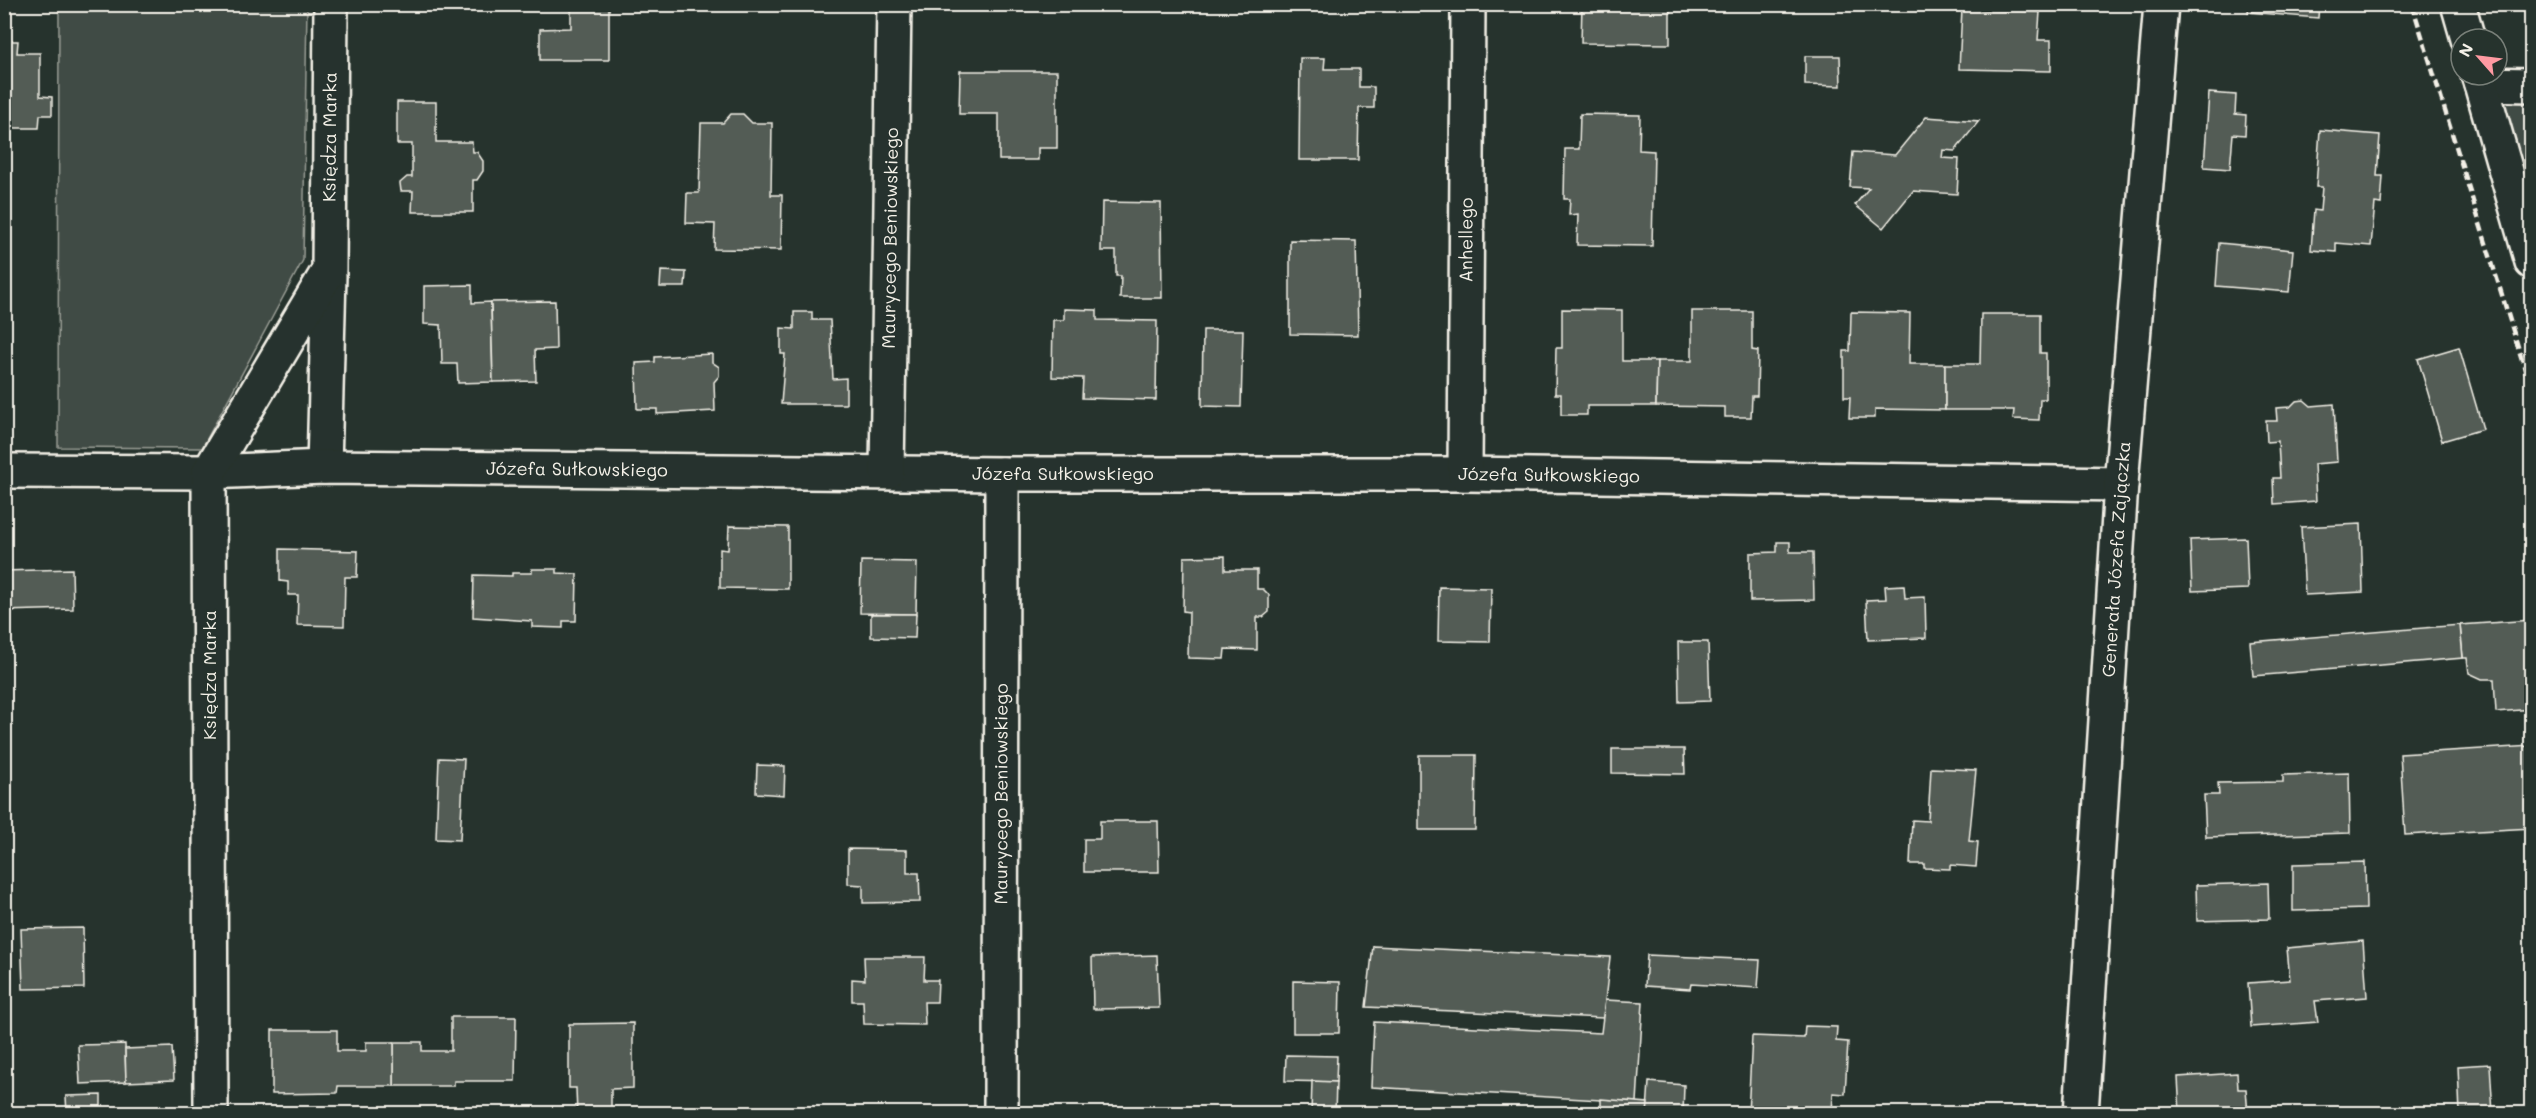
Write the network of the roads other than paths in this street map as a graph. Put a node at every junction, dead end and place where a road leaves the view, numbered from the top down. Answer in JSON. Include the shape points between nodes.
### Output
{"nodes":[{"id":1,"x":331,"y":4,"type":"edge"},
{"id":2,"x":894,"y":4,"type":"edge"},
{"id":3,"x":1468,"y":4,"type":"edge"},
{"id":4,"x":2161,"y":4,"type":"edge"},
{"id":5,"x":2458,"y":4,"type":"edge"},
{"id":6,"x":2465,"y":27,"type":"edge"},
{"id":7,"x":2509,"y":83,"type":"edge"},
{"id":8,"x":2532,"y":85,"type":"edge"},
{"id":9,"x":2482,"y":87,"type":"edge"},
{"id":10,"x":2532,"y":262,"type":"edge"},
{"id":11,"x":329,"y":270,"type":"junction"},
{"id":12,"x":324,"y":467,"type":"junction"},
{"id":13,"x":4,"y":471,"type":"edge"},
{"id":14,"x":887,"y":471,"type":"junction"},
{"id":15,"x":209,"y":472,"type":"junction"},
{"id":16,"x":1002,"y":474,"type":"junction"},
{"id":17,"x":1465,"y":474,"type":"junction"},
{"id":18,"x":2121,"y":484,"type":"junction"},
{"id":19,"x":211,"y":1113,"type":"edge"},
{"id":20,"x":1000,"y":1113,"type":"edge"},
{"id":21,"x":2080,"y":1113,"type":"edge"}],
"edges":[{"from":1,"to":11,"type":"street","name":"Księdza Marka"},
{"from":2,"to":14,"type":"street","name":"Maurycego Beniowskiego"},
{"from":3,"to":17,"type":"street","name":"Anhellego"},
{"from":4,"to":18,"type":"street","name":"Generała Józefa Zajączka"},
{"from":5,"to":6,"type":"street"},
{"from":7,"to":8,"type":"street"},
{"from":9,"to":10,"type":"street"},
{"from":11,"to":12,"type":"street","name":"Księdza Marka"},
{"from":11,"to":15,"type":"street"},
{"from":12,"to":14,"type":"street","name":"Józefa Sułkowskiego"},
{"from":12,"to":15,"type":"street","name":"Józefa Sułkowskiego"},
{"from":13,"to":15,"type":"street","name":"Józefa Sułkowskiego"},
{"from":14,"to":16,"type":"street","name":"Józefa Sułkowskiego"},
{"from":15,"to":19,"type":"street","name":"Księdza Marka"},
{"from":16,"to":17,"type":"street","name":"Józefa Sułkowskiego"},
{"from":16,"to":20,"type":"street","name":"Maurycego Beniowskiego"},
{"from":17,"to":18,"type":"street","name":"Józefa Sułkowskiego"},
{"from":18,"to":21,"type":"street","name":"Generała Józefa Zajączka"}]}
